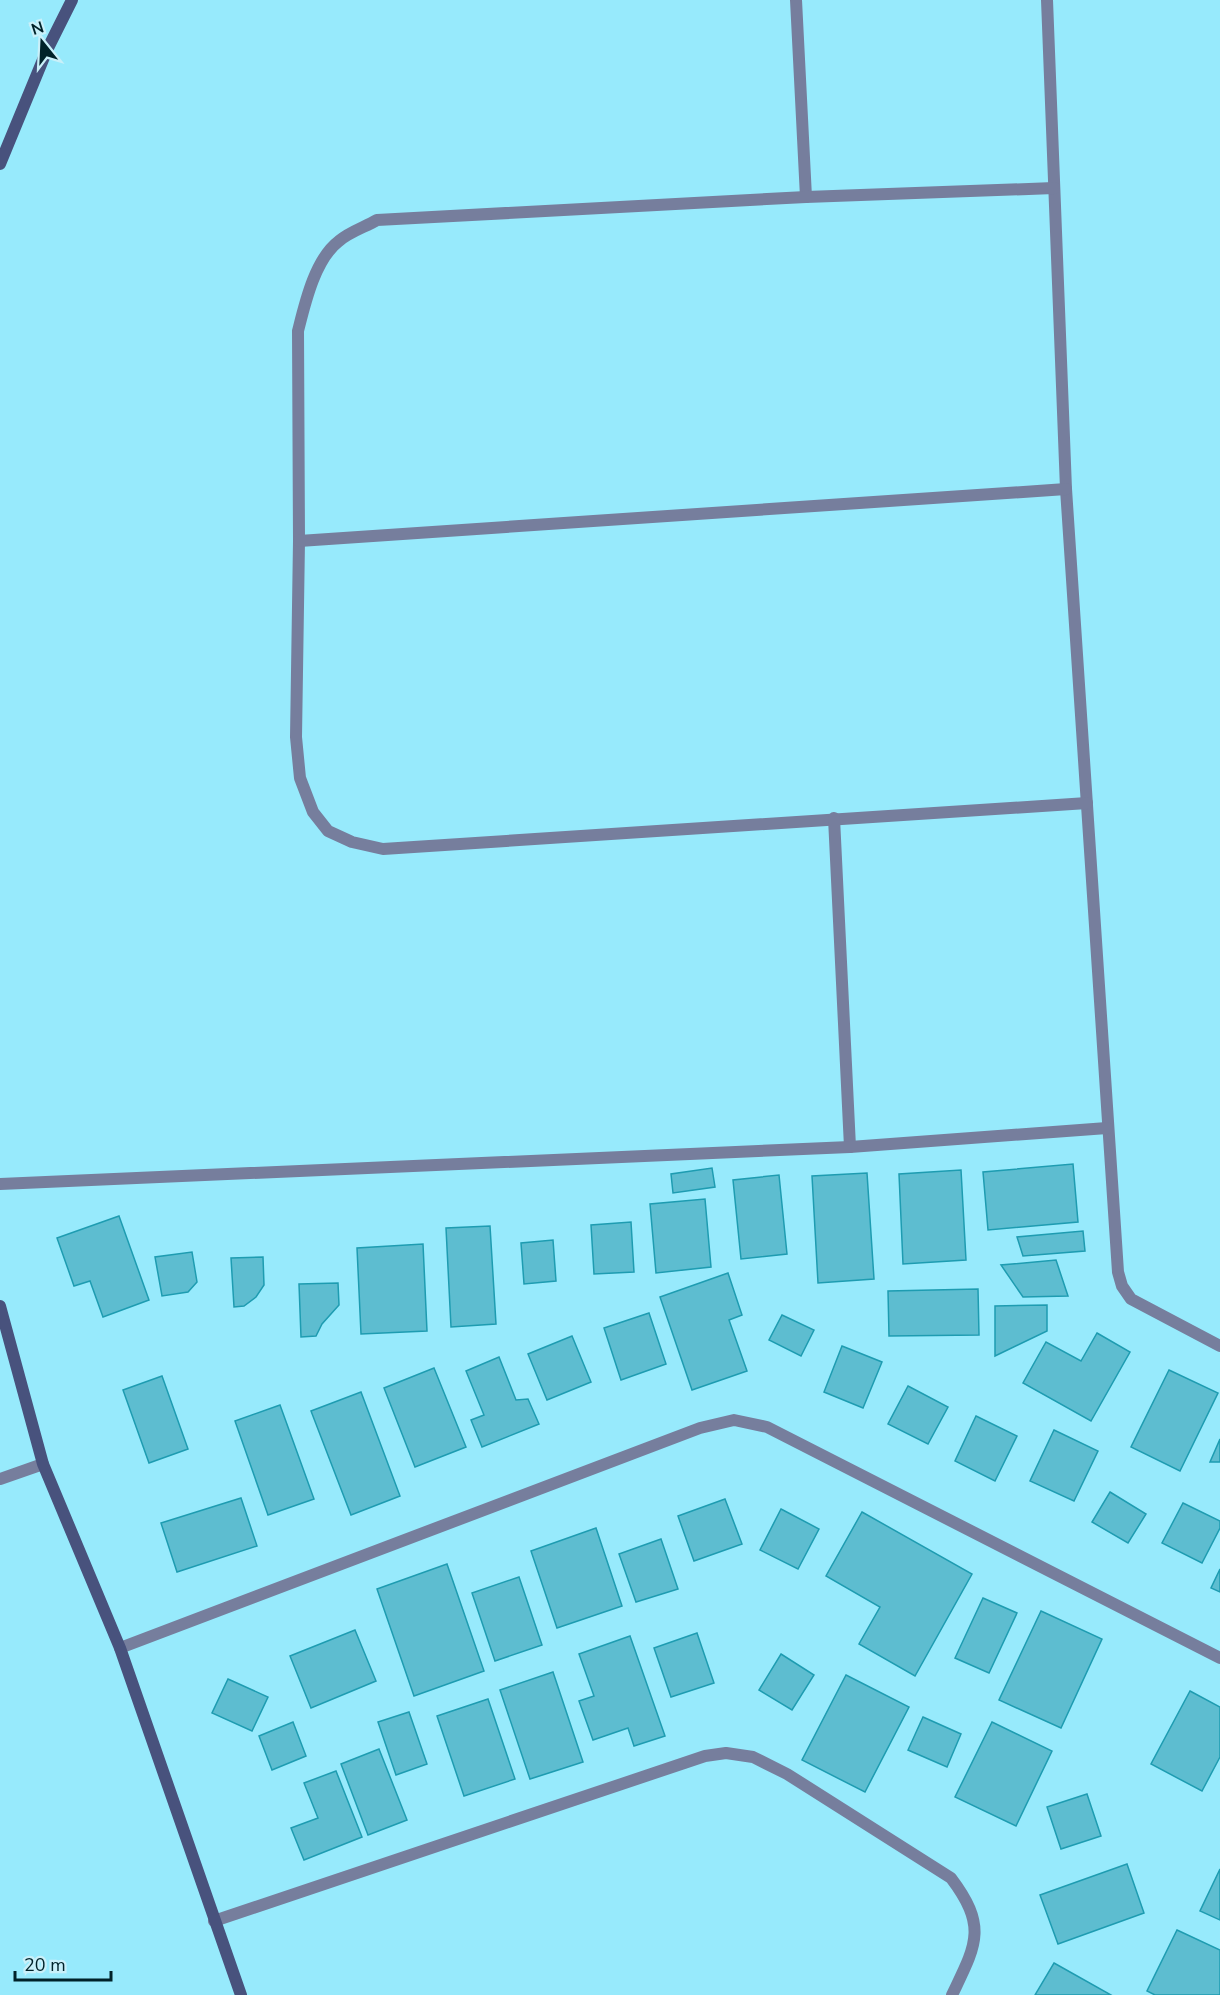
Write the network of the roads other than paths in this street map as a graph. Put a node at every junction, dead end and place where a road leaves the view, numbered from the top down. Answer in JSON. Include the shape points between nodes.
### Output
{"nodes":[{"id":1,"x":72,"y":0,"type":"edge"},
{"id":2,"x":796,"y":0,"type":"edge"},
{"id":3,"x":1047,"y":0,"type":"edge"},
{"id":4,"x":0,"y":164,"type":"edge"},
{"id":5,"x":1054,"y":188,"type":"junction"},
{"id":6,"x":806,"y":197,"type":"junction"},
{"id":7,"x":1066,"y":489,"type":"junction"},
{"id":8,"x":299,"y":541,"type":"junction"},
{"id":9,"x":1087,"y":803,"type":"junction"},
{"id":10,"x":834,"y":818,"type":"junction"},
{"id":11,"x":1107,"y":1128,"type":"junction"},
{"id":12,"x":850,"y":1147,"type":"junction"},
{"id":13,"x":0,"y":1184,"type":"edge"},
{"id":14,"x":0,"y":1306,"type":"edge"},
{"id":15,"x":1220,"y":1346,"type":"edge"},
{"id":16,"x":43,"y":1464,"type":"junction"},
{"id":17,"x":0,"y":1479,"type":"edge"},
{"id":18,"x":120,"y":1648,"type":"junction"},
{"id":19,"x":1220,"y":1659,"type":"edge"},
{"id":20,"x":214,"y":1922,"type":"junction"},
{"id":21,"x":241,"y":1995,"type":"edge"},
{"id":22,"x":952,"y":1995,"type":"edge"}],
"edges":[{"from":1,"to":4,"type":"street"},
{"from":2,"to":6,"type":"street"},
{"from":3,"to":5,"type":"street"},
{"from":5,"to":6,"type":"street"},
{"from":5,"to":7,"type":"street"},
{"from":6,"to":8,"type":"street","via":[[376,220],[338,241],[310,288],[298,331]]},
{"from":7,"to":8,"type":"street"},
{"from":7,"to":9,"type":"street"},
{"from":8,"to":10,"type":"street","via":[[296,737],[300,778],[313,812],[328,831],[383,849]]},
{"from":9,"to":10,"type":"street"},
{"from":9,"to":11,"type":"street"},
{"from":10,"to":12,"type":"street"},
{"from":11,"to":12,"type":"street"},
{"from":11,"to":15,"type":"street","via":[[1122,1286],[1131,1299]]},
{"from":12,"to":13,"type":"street"},
{"from":14,"to":16,"type":"street"},
{"from":16,"to":17,"type":"street"},
{"from":16,"to":18,"type":"street"},
{"from":18,"to":19,"type":"street","via":[[700,1428],[734,1420],[766,1427]]},
{"from":18,"to":20,"type":"street"},
{"from":20,"to":21,"type":"street"},
{"from":20,"to":22,"type":"street","via":[[705,1756],[726,1753],[753,1757],[787,1774],[951,1878],[969,1904],[976,1930],[973,1951]]}]}
